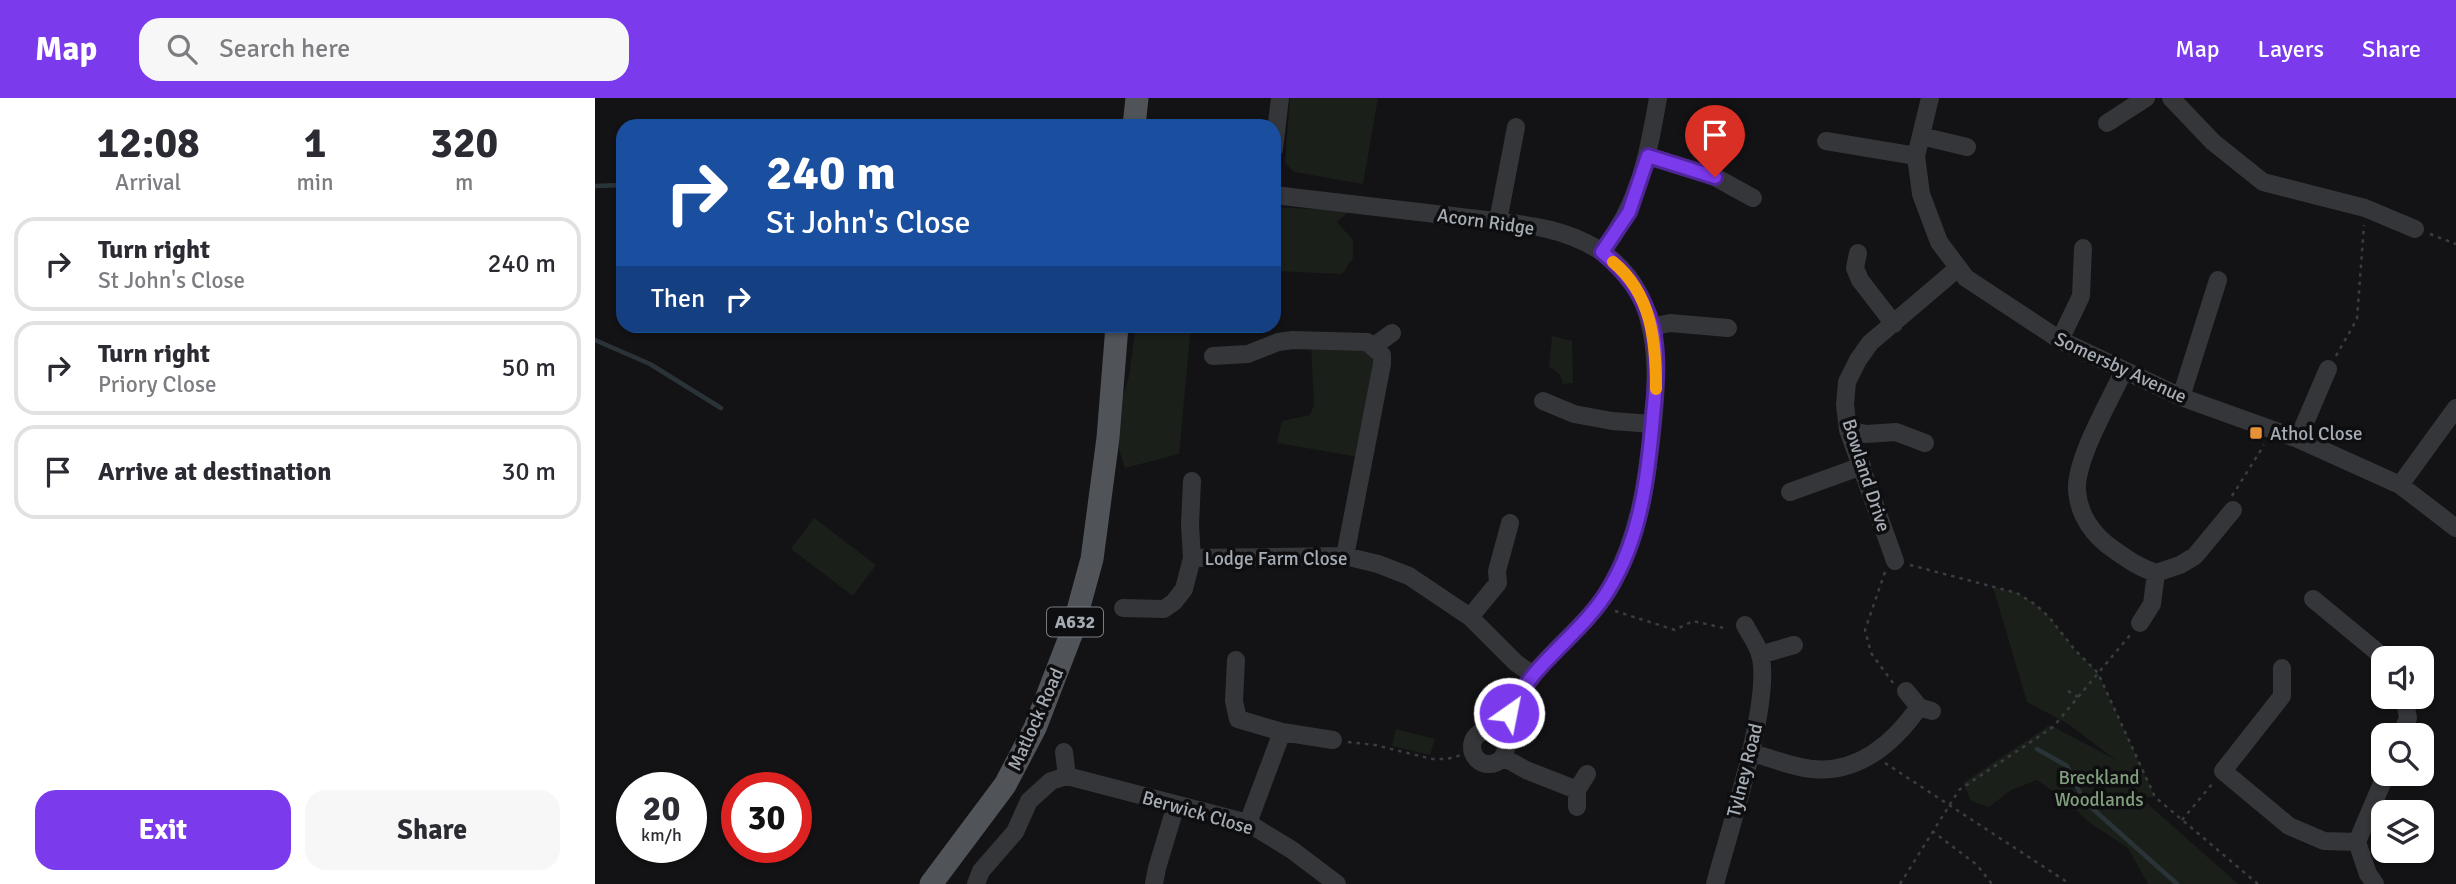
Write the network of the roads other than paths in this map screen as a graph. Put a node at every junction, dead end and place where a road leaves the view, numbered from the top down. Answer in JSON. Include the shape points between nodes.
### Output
{"nodes":[{"id":1,"x":1137,"y":98,"type":"edge"},
{"id":2,"x":1280,"y":98,"type":"edge"},
{"id":3,"x":1658,"y":98,"type":"edge"},
{"id":4,"x":1930,"y":98,"type":"edge"},
{"id":5,"x":2146,"y":98,"type":"edge"},
{"id":6,"x":2171,"y":98,"type":"edge"},
{"id":7,"x":1135,"y":119,"type":"edge"},
{"id":8,"x":1278,"y":119,"type":"edge"},
{"id":9,"x":2107,"y":123,"type":"dead end"},
{"id":10,"x":1516,"y":127,"type":"dead end"},
{"id":11,"x":1921,"y":136,"type":"junction"},
{"id":12,"x":1826,"y":141,"type":"dead end"},
{"id":13,"x":1967,"y":147,"type":"dead end"},
{"id":14,"x":1648,"y":156,"type":"junction"},
{"id":15,"x":1916,"y":156,"type":"junction"},
{"id":16,"x":1281,"y":196,"type":"edge"},
{"id":17,"x":1753,"y":198,"type":"dead end"},
{"id":18,"x":1498,"y":221,"type":"junction"},
{"id":19,"x":2415,"y":229,"type":"road end"},
{"id":20,"x":2083,"y":248,"type":"dead end"},
{"id":21,"x":1602,"y":252,"type":"junction"},
{"id":22,"x":1858,"y":253,"type":"dead end"},
{"id":23,"x":1958,"y":268,"type":"junction"},
{"id":24,"x":2218,"y":280,"type":"dead end"},
{"id":25,"x":1894,"y":324,"type":"junction"},
{"id":26,"x":1661,"y":325,"type":"junction"},
{"id":27,"x":1728,"y":328,"type":"dead end"},
{"id":28,"x":1116,"y":333,"type":"edge"},
{"id":29,"x":1392,"y":333,"type":"dead end"},
{"id":30,"x":2060,"y":340,"type":"junction"},
{"id":31,"x":1374,"y":346,"type":"junction"},
{"id":32,"x":1213,"y":356,"type":"dead end"},
{"id":33,"x":2328,"y":369,"type":"road end"},
{"id":34,"x":2124,"y":370,"type":"junction"},
{"id":35,"x":2181,"y":397,"type":"junction"},
{"id":36,"x":1542,"y":398,"type":"dead end"},
{"id":37,"x":2456,"y":408,"type":"edge"},
{"id":38,"x":1653,"y":424,"type":"junction"},
{"id":39,"x":1848,"y":430,"type":"junction"},
{"id":40,"x":2298,"y":439,"type":"junction"},
{"id":41,"x":1926,"y":443,"type":"dead end"},
{"id":42,"x":1862,"y":466,"type":"junction"},
{"id":43,"x":1192,"y":481,"type":"dead end"},
{"id":44,"x":2400,"y":485,"type":"junction"},
{"id":45,"x":1790,"y":492,"type":"dead end"},
{"id":46,"x":2233,"y":510,"type":"road end"},
{"id":47,"x":1510,"y":523,"type":"dead end"},
{"id":48,"x":2456,"y":528,"type":"edge"},
{"id":49,"x":1345,"y":556,"type":"junction"},
{"id":50,"x":1192,"y":558,"type":"junction"},
{"id":51,"x":1895,"y":561,"type":"road end"},
{"id":52,"x":2156,"y":573,"type":"junction"},
{"id":53,"x":2313,"y":599,"type":"dead end"},
{"id":54,"x":1123,"y":608,"type":"dead end"},
{"id":55,"x":1470,"y":617,"type":"junction"},
{"id":56,"x":2140,"y":623,"type":"road end"},
{"id":57,"x":1745,"y":625,"type":"road end"},
{"id":58,"x":1794,"y":645,"type":"dead end"},
{"id":59,"x":2371,"y":647,"type":"edge"},
{"id":60,"x":1760,"y":655,"type":"junction"},
{"id":61,"x":1236,"y":660,"type":"dead end"},
{"id":62,"x":2282,"y":668,"type":"dead end"},
{"id":63,"x":1533,"y":675,"type":"junction"},
{"id":64,"x":1906,"y":691,"type":"road end"},
{"id":65,"x":1282,"y":732,"type":"junction"},
{"id":66,"x":1496,"y":732,"type":"junction"},
{"id":67,"x":1333,"y":740,"type":"road end"},
{"id":68,"x":1064,"y":752,"type":"dead end"},
{"id":69,"x":1750,"y":752,"type":"junction"},
{"id":70,"x":1503,"y":757,"type":"junction"},
{"id":71,"x":1587,"y":774,"type":"dead end"},
{"id":72,"x":1067,"y":776,"type":"junction"},
{"id":73,"x":2381,"y":786,"type":"edge"},
{"id":74,"x":1176,"y":805,"type":"junction"},
{"id":75,"x":1248,"y":823,"type":"junction"},
{"id":76,"x":2357,"y":842,"type":"junction"},
{"id":77,"x":1313,"y":878,"type":"edge"},
{"id":78,"x":931,"y":884,"type":"edge"},
{"id":79,"x":976,"y":884,"type":"edge"},
{"id":80,"x":1154,"y":884,"type":"edge"},
{"id":81,"x":1337,"y":884,"type":"edge"},
{"id":82,"x":1715,"y":884,"type":"edge"},
{"id":83,"x":2375,"y":884,"type":"edge"}],
"edges":[{"from":1,"to":7,"type":"main road"},
{"from":2,"to":8,"type":"street"},
{"from":3,"to":14,"type":"street"},
{"from":4,"to":11,"type":"street","name":"Somersby Avenue"},
{"from":5,"to":9,"type":"street"},
{"from":6,"to":19,"type":"street","via":[[2213,142],[2263,182],[2365,208]]},
{"from":10,"to":18,"type":"street"},
{"from":11,"to":13,"type":"street"},
{"from":11,"to":15,"type":"street","name":"Somersby Avenue"},
{"from":12,"to":15,"type":"street"},
{"from":14,"to":17,"type":"street","via":[[1715,177]]},
{"from":14,"to":21,"type":"street","via":[[1629,212]]},
{"from":15,"to":23,"type":"street","name":"Somersby Avenue","via":[[1921,194],[1938,242]]},
{"from":16,"to":18,"type":"street","name":"Acorn Ridge"},
{"from":18,"to":21,"type":"street","name":"Acorn Ridge","via":[[1547,229]]},
{"from":20,"to":30,"type":"street","via":[[2081,296]]},
{"from":21,"to":26,"type":"street","name":"Acorn Ridge","via":[[1621,268]]},
{"from":22,"to":25,"type":"street","via":[[1855,268],[1860,280]]},
{"from":23,"to":25,"type":"street","name":"Bowland Drive"},
{"from":23,"to":30,"type":"street","name":"Somersby Avenue","via":[[1966,278]]},
{"from":24,"to":35,"type":"street"},
{"from":25,"to":39,"type":"street","name":"Bowland Drive","via":[[1870,343],[1847,382]]},
{"from":26,"to":27,"type":"street"},
{"from":26,"to":38,"type":"street","name":"Acorn Ridge"},
{"from":28,"to":78,"type":"main road","name":"Matlock Road","number":"A632","via":[[1092,559],[1072,632],[1035,728],[1005,785]]},
{"from":29,"to":31,"type":"street"},
{"from":30,"to":34,"type":"street","name":"Somersby Avenue"},
{"from":31,"to":32,"type":"street","via":[[1353,340],[1293,340],[1248,354]]},
{"from":31,"to":49,"type":"street","via":[[1382,355],[1382,364],[1370,450]]},
{"from":33,"to":40,"type":"street"},
{"from":34,"to":35,"type":"street","name":"Somersby Avenue"},
{"from":34,"to":52,"type":"street","via":[[2082,461],[2077,491],[2087,523],[2101,540]]},
{"from":35,"to":40,"type":"street","name":"Somersby Avenue"},
{"from":36,"to":38,"type":"street","via":[[1574,414]]},
{"from":37,"to":44,"type":"street"},
{"from":38,"to":63,"type":"street","name":"Acorn Ridge","via":[[1644,495],[1627,552],[1598,606]]},
{"from":39,"to":41,"type":"street","via":[[1896,432]]},
{"from":39,"to":42,"type":"street","name":"Bowland Drive"},
{"from":40,"to":44,"type":"street","name":"Somersby Avenue"},
{"from":42,"to":45,"type":"street"},
{"from":42,"to":51,"type":"street","name":"Bowland Drive"},
{"from":43,"to":50,"type":"street","name":"Lodge Farm Close"},
{"from":44,"to":48,"type":"street","name":"Somersby Avenue"},
{"from":46,"to":52,"type":"street","via":[[2195,556]]},
{"from":47,"to":55,"type":"street","via":[[1498,583]]},
{"from":49,"to":50,"type":"street","name":"Lodge Farm Close"},
{"from":49,"to":55,"type":"street","name":"Lodge Farm Close","via":[[1409,576]]},
{"from":50,"to":54,"type":"street","name":"Lodge Farm Close","via":[[1184,589],[1164,610]]},
{"from":52,"to":56,"type":"street","via":[[2152,604]]},
{"from":53,"to":59,"type":"street"},
{"from":55,"to":63,"type":"street","name":"Lodge Farm Close"},
{"from":57,"to":60,"type":"street","name":"Tylney Road"},
{"from":58,"to":60,"type":"street"},
{"from":60,"to":69,"type":"street","name":"Tylney Road","via":[[1760,701]]},
{"from":61,"to":65,"type":"street","via":[[1238,719]]},
{"from":62,"to":76,"type":"street","via":[[2282,696],[2223,771],[2290,826],[2323,841]]},
{"from":63,"to":66,"type":"street","name":"Acorn Ridge"},
{"from":64,"to":69,"type":"street","via":[[1926,709],[1872,755],[1847,768],[1809,769]]},
{"from":65,"to":67,"type":"street"},
{"from":65,"to":75,"type":"street"},
{"from":66,"to":70,"type":"street","via":[[1506,743]]},
{"from":66,"to":70,"type":"street","name":"Acorn Ridge","via":[[1481,732],[1471,744],[1472,752],[1489,765]]},
{"from":68,"to":72,"type":"street"},
{"from":69,"to":82,"type":"street","name":"Tylney Road"},
{"from":70,"to":71,"type":"street","via":[[1577,798]]},
{"from":72,"to":74,"type":"street","name":"Berwick Close"},
{"from":72,"to":79,"type":"street","via":[[1051,781],[1029,801],[1014,832],[981,871]]},
{"from":73,"to":76,"type":"street"},
{"from":74,"to":75,"type":"street","name":"Berwick Close"},
{"from":74,"to":80,"type":"street"},
{"from":75,"to":77,"type":"street","name":"Berwick Close","via":[[1292,850]]},
{"from":76,"to":83,"type":"street"},
{"from":77,"to":81,"type":"street","name":"Berwick Close"}]}
